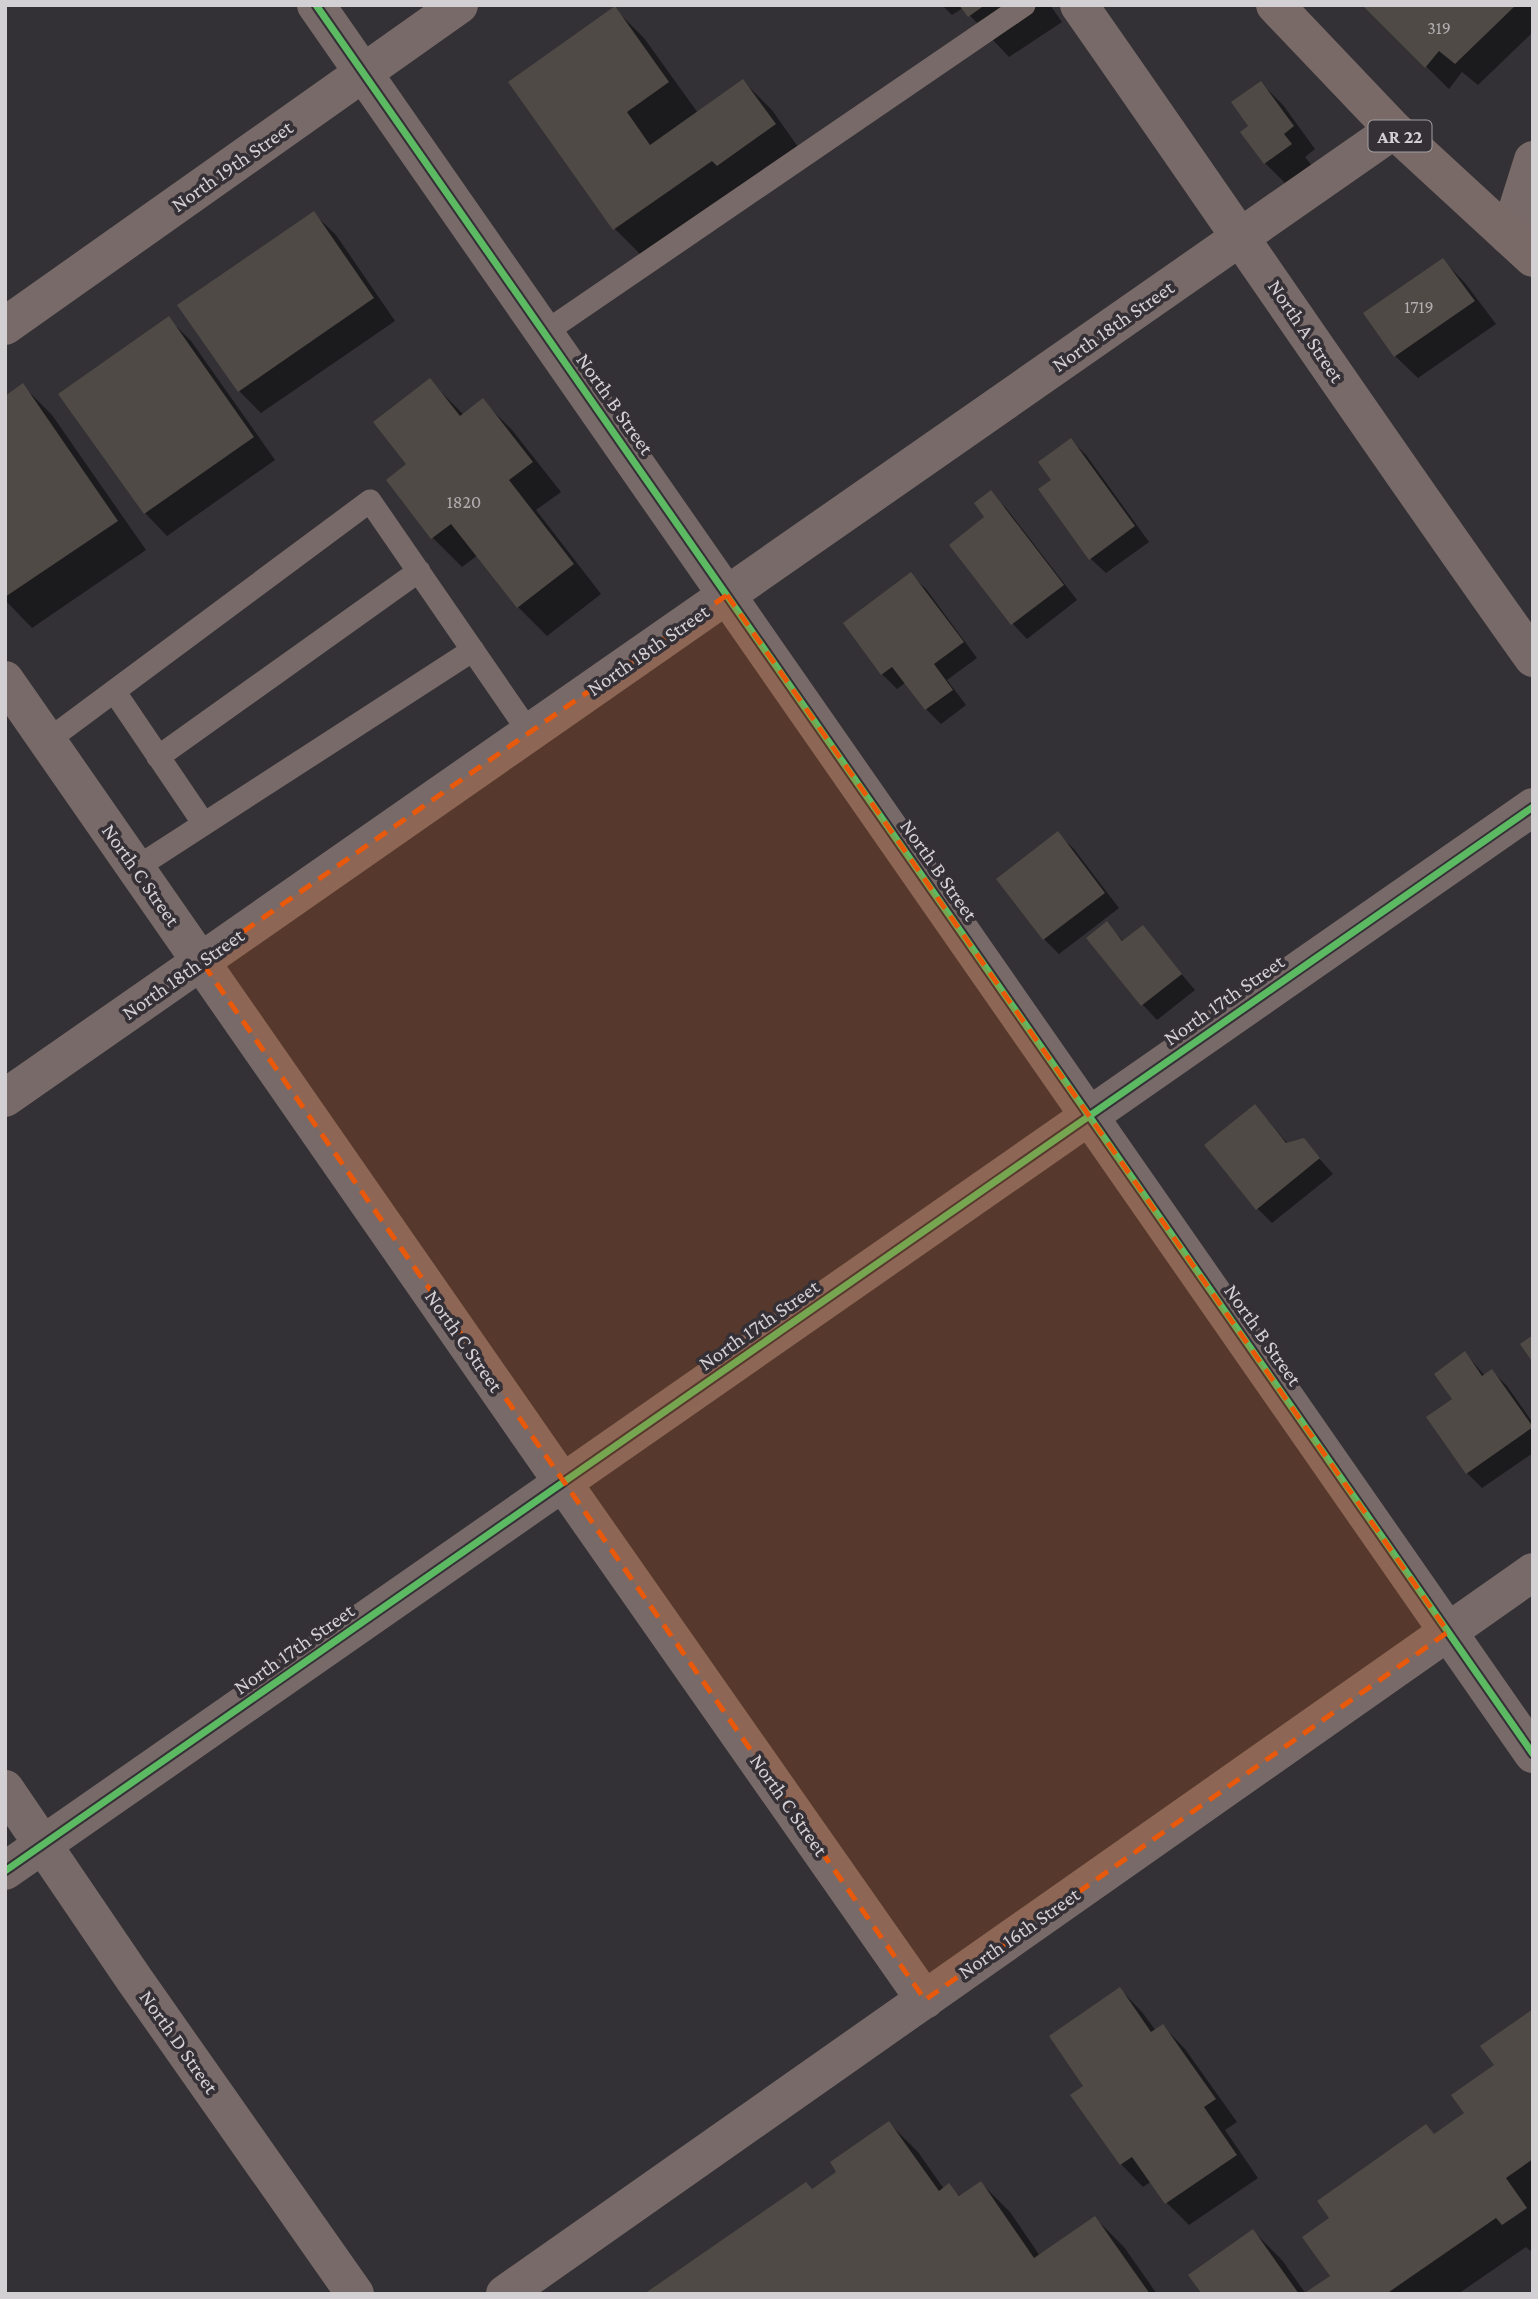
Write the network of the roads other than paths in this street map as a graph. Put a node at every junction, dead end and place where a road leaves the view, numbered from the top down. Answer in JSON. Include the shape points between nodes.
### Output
{"nodes":[{"id":1,"x":316,"y":5,"type":"edge"},
{"id":2,"x":460,"y":5,"type":"edge"},
{"id":3,"x":1024,"y":5,"type":"edge"},
{"id":4,"x":1079,"y":5,"type":"edge"},
{"id":5,"x":1275,"y":5,"type":"edge"},
{"id":6,"x":363,"y":73,"type":"junction"},
{"id":7,"x":1394,"y":131,"type":"junction"},
{"id":8,"x":1533,"y":160,"type":"edge"},
{"id":9,"x":1241,"y":237,"type":"junction"},
{"id":10,"x":1521,"y":247,"type":"edge"},
{"id":11,"x":5,"y":326,"type":"edge"},
{"id":12,"x":544,"y":333,"type":"junction"},
{"id":13,"x":419,"y":571,"type":"junction"},
{"id":14,"x":727,"y":595,"type":"junction"},
{"id":15,"x":473,"y":650,"type":"junction"},
{"id":16,"x":1533,"y":658,"type":"edge"},
{"id":17,"x":5,"y":680,"type":"edge"},
{"id":18,"x":114,"y":691,"type":"junction"},
{"id":19,"x":529,"y":732,"type":"junction"},
{"id":20,"x":47,"y":741,"type":"junction"},
{"id":21,"x":158,"y":757,"type":"junction"},
{"id":22,"x":1533,"y":807,"type":"edge"},
{"id":23,"x":204,"y":824,"type":"junction"},
{"id":24,"x":136,"y":868,"type":"junction"},
{"id":25,"x":201,"y":961,"type":"junction"},
{"id":26,"x":5,"y":1098,"type":"edge"},
{"id":27,"x":1089,"y":1116,"type":"junction"},
{"id":28,"x":563,"y":1483,"type":"junction"},
{"id":29,"x":1533,"y":1572,"type":"edge"},
{"id":30,"x":1448,"y":1632,"type":"junction"},
{"id":31,"x":1533,"y":1755,"type":"edge"},
{"id":32,"x":5,"y":1789,"type":"edge"},
{"id":33,"x":43,"y":1844,"type":"junction"},
{"id":34,"x":5,"y":1871,"type":"edge"},
{"id":35,"x":925,"y":2000,"type":"junction"},
{"id":36,"x":355,"y":2294,"type":"edge"},
{"id":37,"x":505,"y":2294,"type":"edge"}],
"edges":[{"from":1,"to":6,"type":"street","name":"North B Street"},
{"from":2,"to":6,"type":"street","name":"North 19th Street"},
{"from":3,"to":12,"type":"lane"},
{"from":4,"to":9,"type":"street","name":"North A Street"},
{"from":5,"to":7,"type":"main road","number":"AR 22"},
{"from":6,"to":11,"type":"street","name":"North 19th Street"},
{"from":6,"to":12,"type":"street","name":"North B Street"},
{"from":7,"to":9,"type":"street","name":"North 18th Street"},
{"from":7,"to":10,"type":"main road","number":"AR 22"},
{"from":8,"to":10,"type":"street"},
{"from":9,"to":14,"type":"street","name":"North 18th Street"},
{"from":9,"to":16,"type":"street","name":"North A Street"},
{"from":12,"to":14,"type":"street","name":"North B Street"},
{"from":13,"to":15,"type":"lane"},
{"from":13,"to":18,"type":"lane","via":[[370,500]]},
{"from":13,"to":21,"type":"lane"},
{"from":14,"to":19,"type":"street","name":"North 18th Street"},
{"from":14,"to":27,"type":"street","name":"North B Street"},
{"from":15,"to":19,"type":"lane"},
{"from":15,"to":23,"type":"lane"},
{"from":17,"to":20,"type":"street","name":"North C Street"},
{"from":18,"to":20,"type":"lane"},
{"from":18,"to":21,"type":"lane"},
{"from":19,"to":25,"type":"street","name":"North 18th Street"},
{"from":20,"to":24,"type":"street","name":"North C Street"},
{"from":21,"to":23,"type":"lane"},
{"from":22,"to":27,"type":"street","name":"North 17th Street"},
{"from":23,"to":24,"type":"lane"},
{"from":24,"to":25,"type":"street","name":"North C Street"},
{"from":25,"to":26,"type":"street","name":"North 18th Street"},
{"from":25,"to":28,"type":"street","name":"North C Street"},
{"from":27,"to":28,"type":"street","name":"North 17th Street"},
{"from":27,"to":30,"type":"street","name":"North B Street"},
{"from":28,"to":33,"type":"street","name":"North 17th Street"},
{"from":28,"to":35,"type":"street","name":"North C Street"},
{"from":29,"to":30,"type":"street","name":"North 16th Street"},
{"from":30,"to":31,"type":"street","name":"North B Street"},
{"from":30,"to":35,"type":"street","name":"North 16th Street"},
{"from":32,"to":33,"type":"street","name":"North D Street"},
{"from":33,"to":34,"type":"street","name":"North 17th Street"},
{"from":33,"to":36,"type":"street","name":"North D Street"},
{"from":35,"to":37,"type":"street","name":"North 16th Street"}]}
